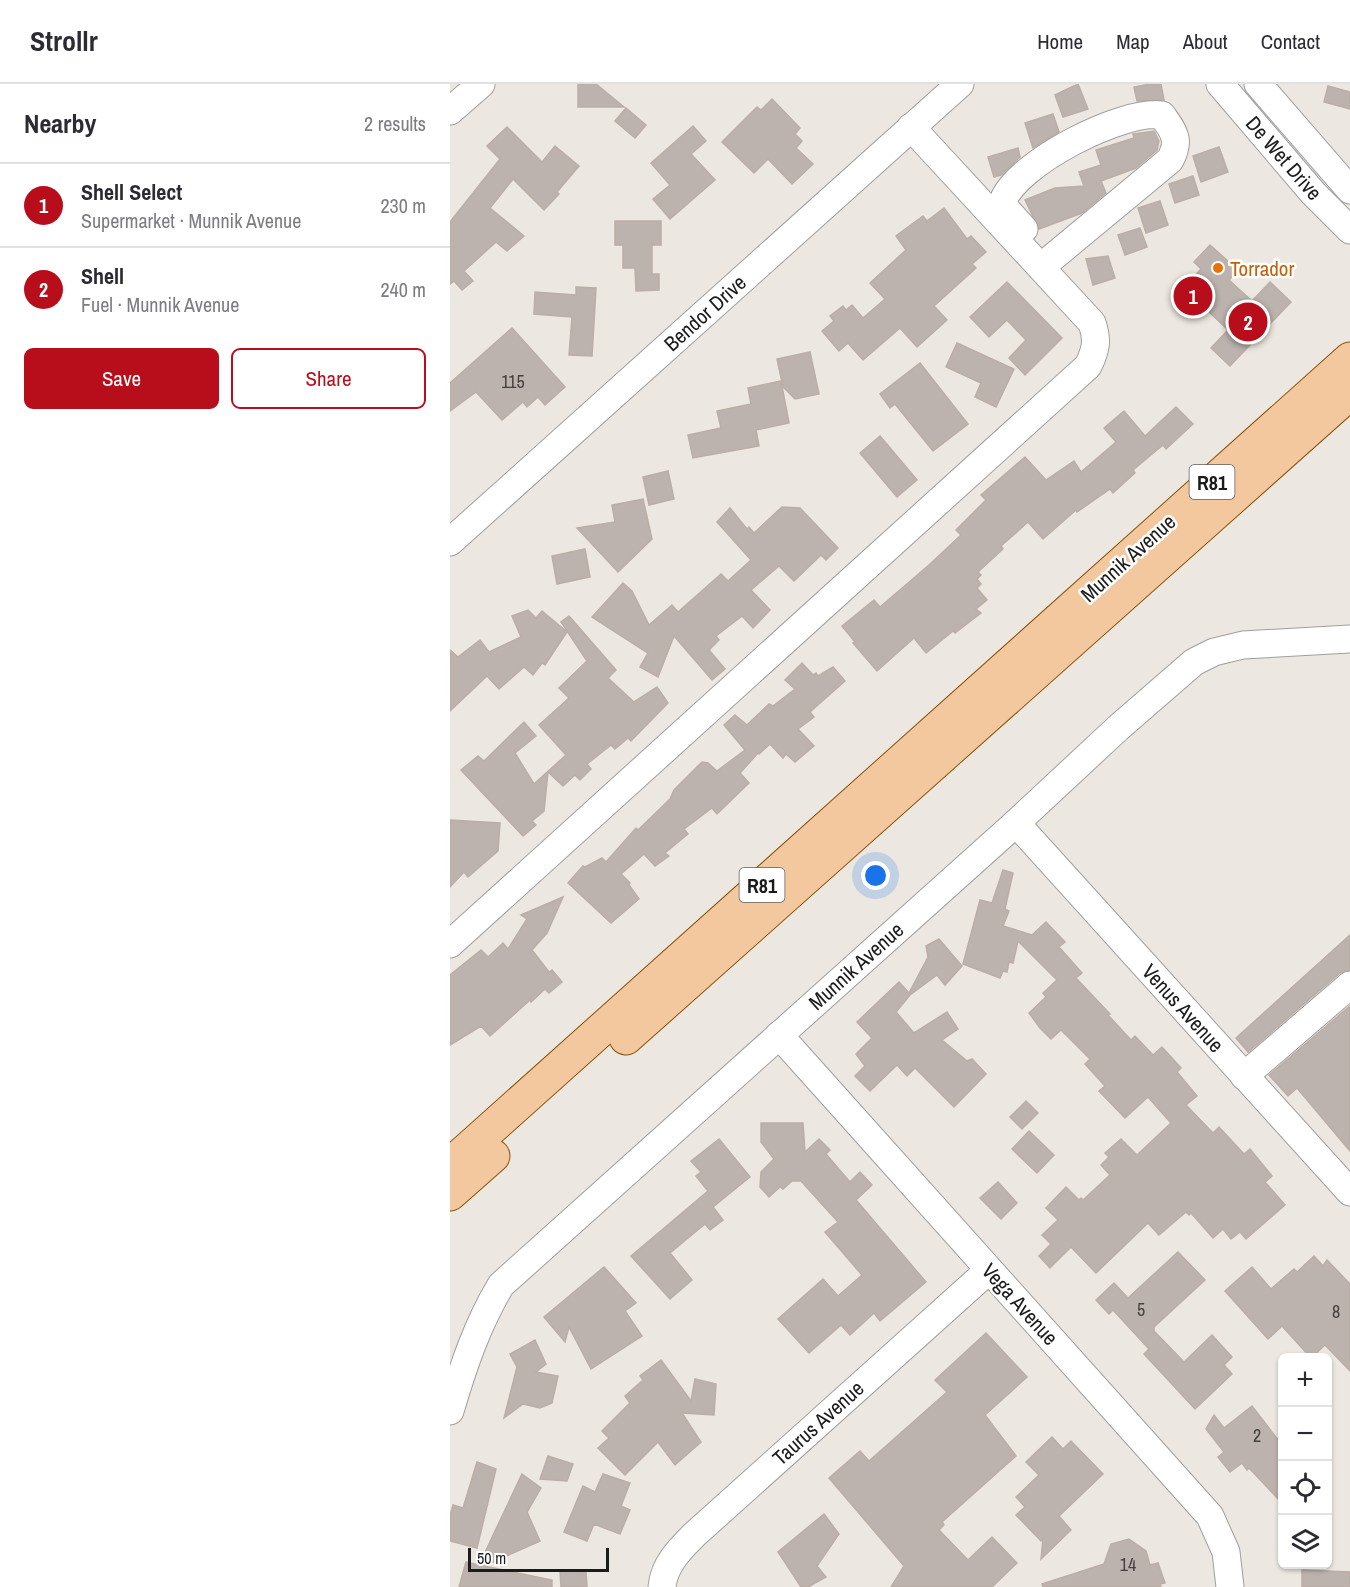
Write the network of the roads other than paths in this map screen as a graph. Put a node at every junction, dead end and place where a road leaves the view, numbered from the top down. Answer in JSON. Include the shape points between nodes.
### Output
{"nodes":[{"id":1,"x":481,"y":84,"type":"edge"},
{"id":2,"x":960,"y":84,"type":"edge"},
{"id":3,"x":1220,"y":84,"type":"edge"},
{"id":4,"x":1258,"y":84,"type":"edge"},
{"id":5,"x":450,"y":111,"type":"edge"},
{"id":6,"x":911,"y":127,"type":"junction"},
{"id":7,"x":1350,"y":190,"type":"edge"},
{"id":8,"x":1350,"y":230,"type":"edge"},
{"id":9,"x":1046,"y":262,"type":"junction"},
{"id":10,"x":1350,"y":359,"type":"edge"},
{"id":11,"x":1350,"y":393,"type":"edge"},
{"id":12,"x":450,"y":543,"type":"edge"},
{"id":13,"x":1350,"y":639,"type":"edge"},
{"id":14,"x":1016,"y":823,"type":"junction"},
{"id":15,"x":450,"y":944,"type":"edge"},
{"id":16,"x":1350,"y":985,"type":"edge"},
{"id":17,"x":779,"y":1035,"type":"junction"},
{"id":18,"x":1244,"y":1076,"type":"junction"},
{"id":19,"x":450,"y":1164,"type":"edge"},
{"id":20,"x":1350,"y":1192,"type":"edge"},
{"id":21,"x":450,"y":1194,"type":"edge"},
{"id":22,"x":989,"y":1270,"type":"junction"},
{"id":23,"x":450,"y":1411,"type":"edge"},
{"id":24,"x":662,"y":1587,"type":"edge"},
{"id":25,"x":1230,"y":1587,"type":"edge"}],
"edges":[{"from":1,"to":5,"type":"street"},
{"from":2,"to":6,"type":"street","name":"Bendor Drive"},
{"from":3,"to":8,"type":"street","name":"De Wet Drive","via":[[1313,193]]},
{"from":4,"to":7,"type":"street","name":"De Wet Drive"},
{"from":6,"to":9,"type":"street"},
{"from":6,"to":12,"type":"street","name":"Bendor Drive"},
{"from":9,"to":9,"type":"street","via":[[1170,160],[1177,148],[1177,136],[1162,115],[1142,115],[1064,145],[1042,159],[1006,193],[1006,209]]},
{"from":9,"to":15,"type":"street","via":[[1092,323],[1096,350],[1088,366]]},
{"from":10,"to":19,"type":"main road","name":"Munnik Avenue","number":"R81"},
{"from":11,"to":21,"type":"main road","name":"Munnik Avenue","number":"R81"},
{"from":13,"to":14,"type":"street","name":"Munnik Avenue","via":[[1243,645],[1194,662]]},
{"from":14,"to":17,"type":"street","name":"Munnik Avenue"},
{"from":14,"to":18,"type":"street","name":"Venus Avenue"},
{"from":16,"to":18,"type":"street"},
{"from":17,"to":22,"type":"street","name":"Vega Avenue"},
{"from":17,"to":23,"type":"street","name":"Munnik Avenue","via":[[501,1285],[473,1340]]},
{"from":18,"to":20,"type":"street","name":"Venus Avenue"},
{"from":22,"to":24,"type":"street","name":"Taurus Avenue","via":[[694,1534],[670,1562]]},
{"from":22,"to":25,"type":"street","name":"Vega Avenue","via":[[1210,1516],[1226,1551]]}]}
